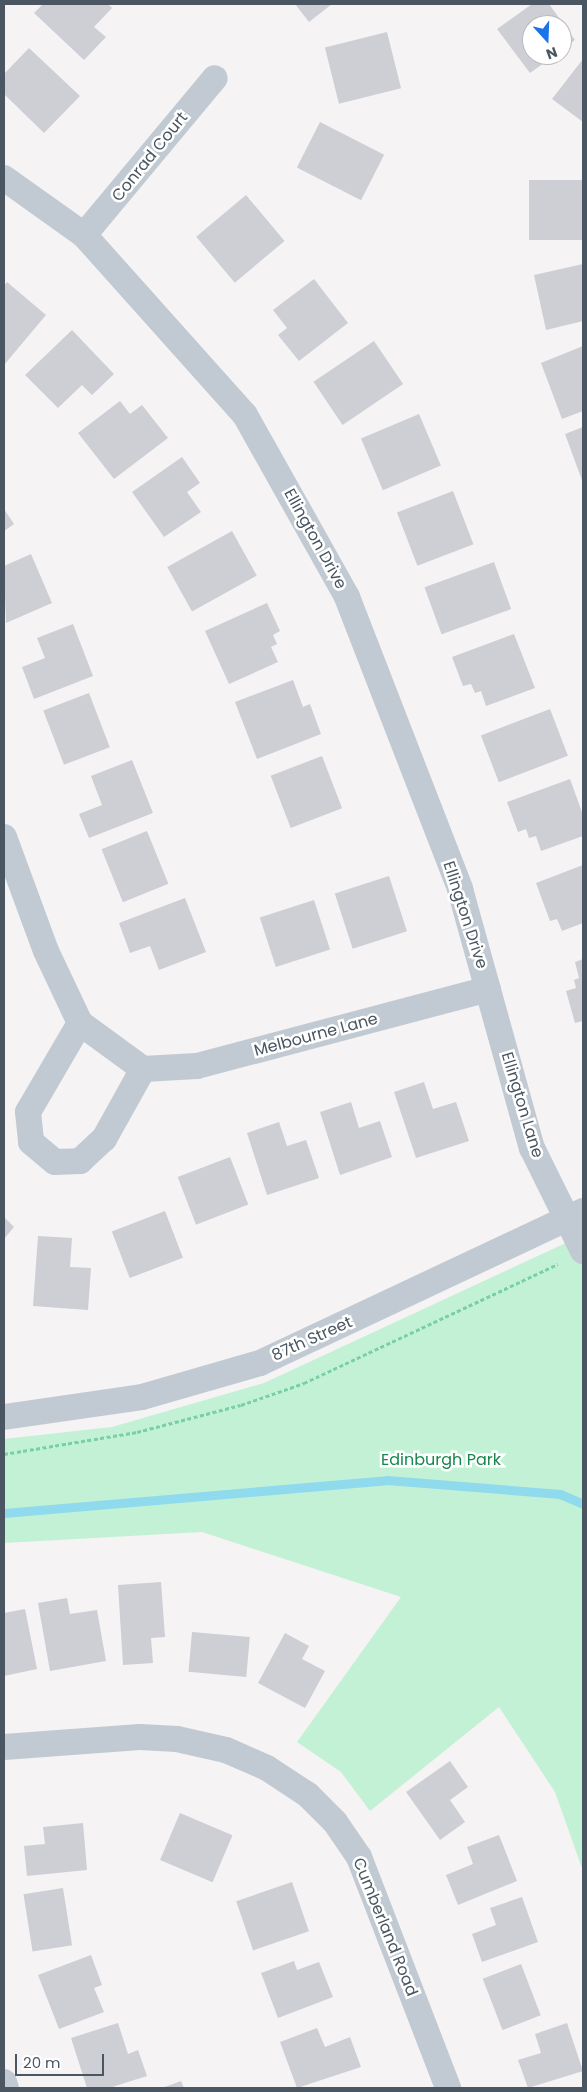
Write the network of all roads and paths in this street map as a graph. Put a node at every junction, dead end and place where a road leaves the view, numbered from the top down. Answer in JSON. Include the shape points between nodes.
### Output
{"nodes":[{"id":1,"x":215,"y":78,"type":"dead end"},
{"id":2,"x":4,"y":178,"type":"edge"},
{"id":3,"x":84,"y":235,"type":"junction"},
{"id":4,"x":4,"y":837,"type":"edge"},
{"id":5,"x":488,"y":989,"type":"junction"},
{"id":6,"x":80,"y":1024,"type":"junction"},
{"id":7,"x":143,"y":1069,"type":"junction"},
{"id":8,"x":575,"y":1214,"type":"edge"},
{"id":9,"x":583,"y":1251,"type":"edge"},
{"id":10,"x":4,"y":1417,"type":"edge"},
{"id":11,"x":4,"y":1747,"type":"edge"},
{"id":12,"x":4,"y":2082,"type":"edge"},
{"id":13,"x":6,"y":2088,"type":"edge"},
{"id":14,"x":448,"y":2088,"type":"edge"}],
"edges":[{"from":1,"to":3,"type":"street","name":"Conrad Court"},
{"from":2,"to":3,"type":"street","name":"Ellington Drive"},
{"from":3,"to":5,"type":"street","name":"Ellington Drive","via":[[245,415],[347,597],[460,890]]},
{"from":4,"to":6,"type":"street","via":[[46,951]]},
{"from":5,"to":7,"type":"street","name":"Melbourne Lane","via":[[196,1066]]},
{"from":5,"to":8,"type":"street","name":"Ellington Lane","via":[[532,1148]]},
{"from":6,"to":7,"type":"street"},
{"from":6,"to":7,"type":"street","via":[[28,1112],[31,1142],[55,1162],[80,1161],[104,1139]]},
{"from":8,"to":9,"type":"street"},
{"from":8,"to":10,"type":"street","name":"87th Street","via":[[260,1363],[142,1397]]},
{"from":11,"to":14,"type":"street","name":"Cumberland Road","via":[[140,1737],[178,1739],[226,1750],[267,1768],[308,1795],[335,1822],[359,1857]]},
{"from":12,"to":13,"type":"street"}]}
